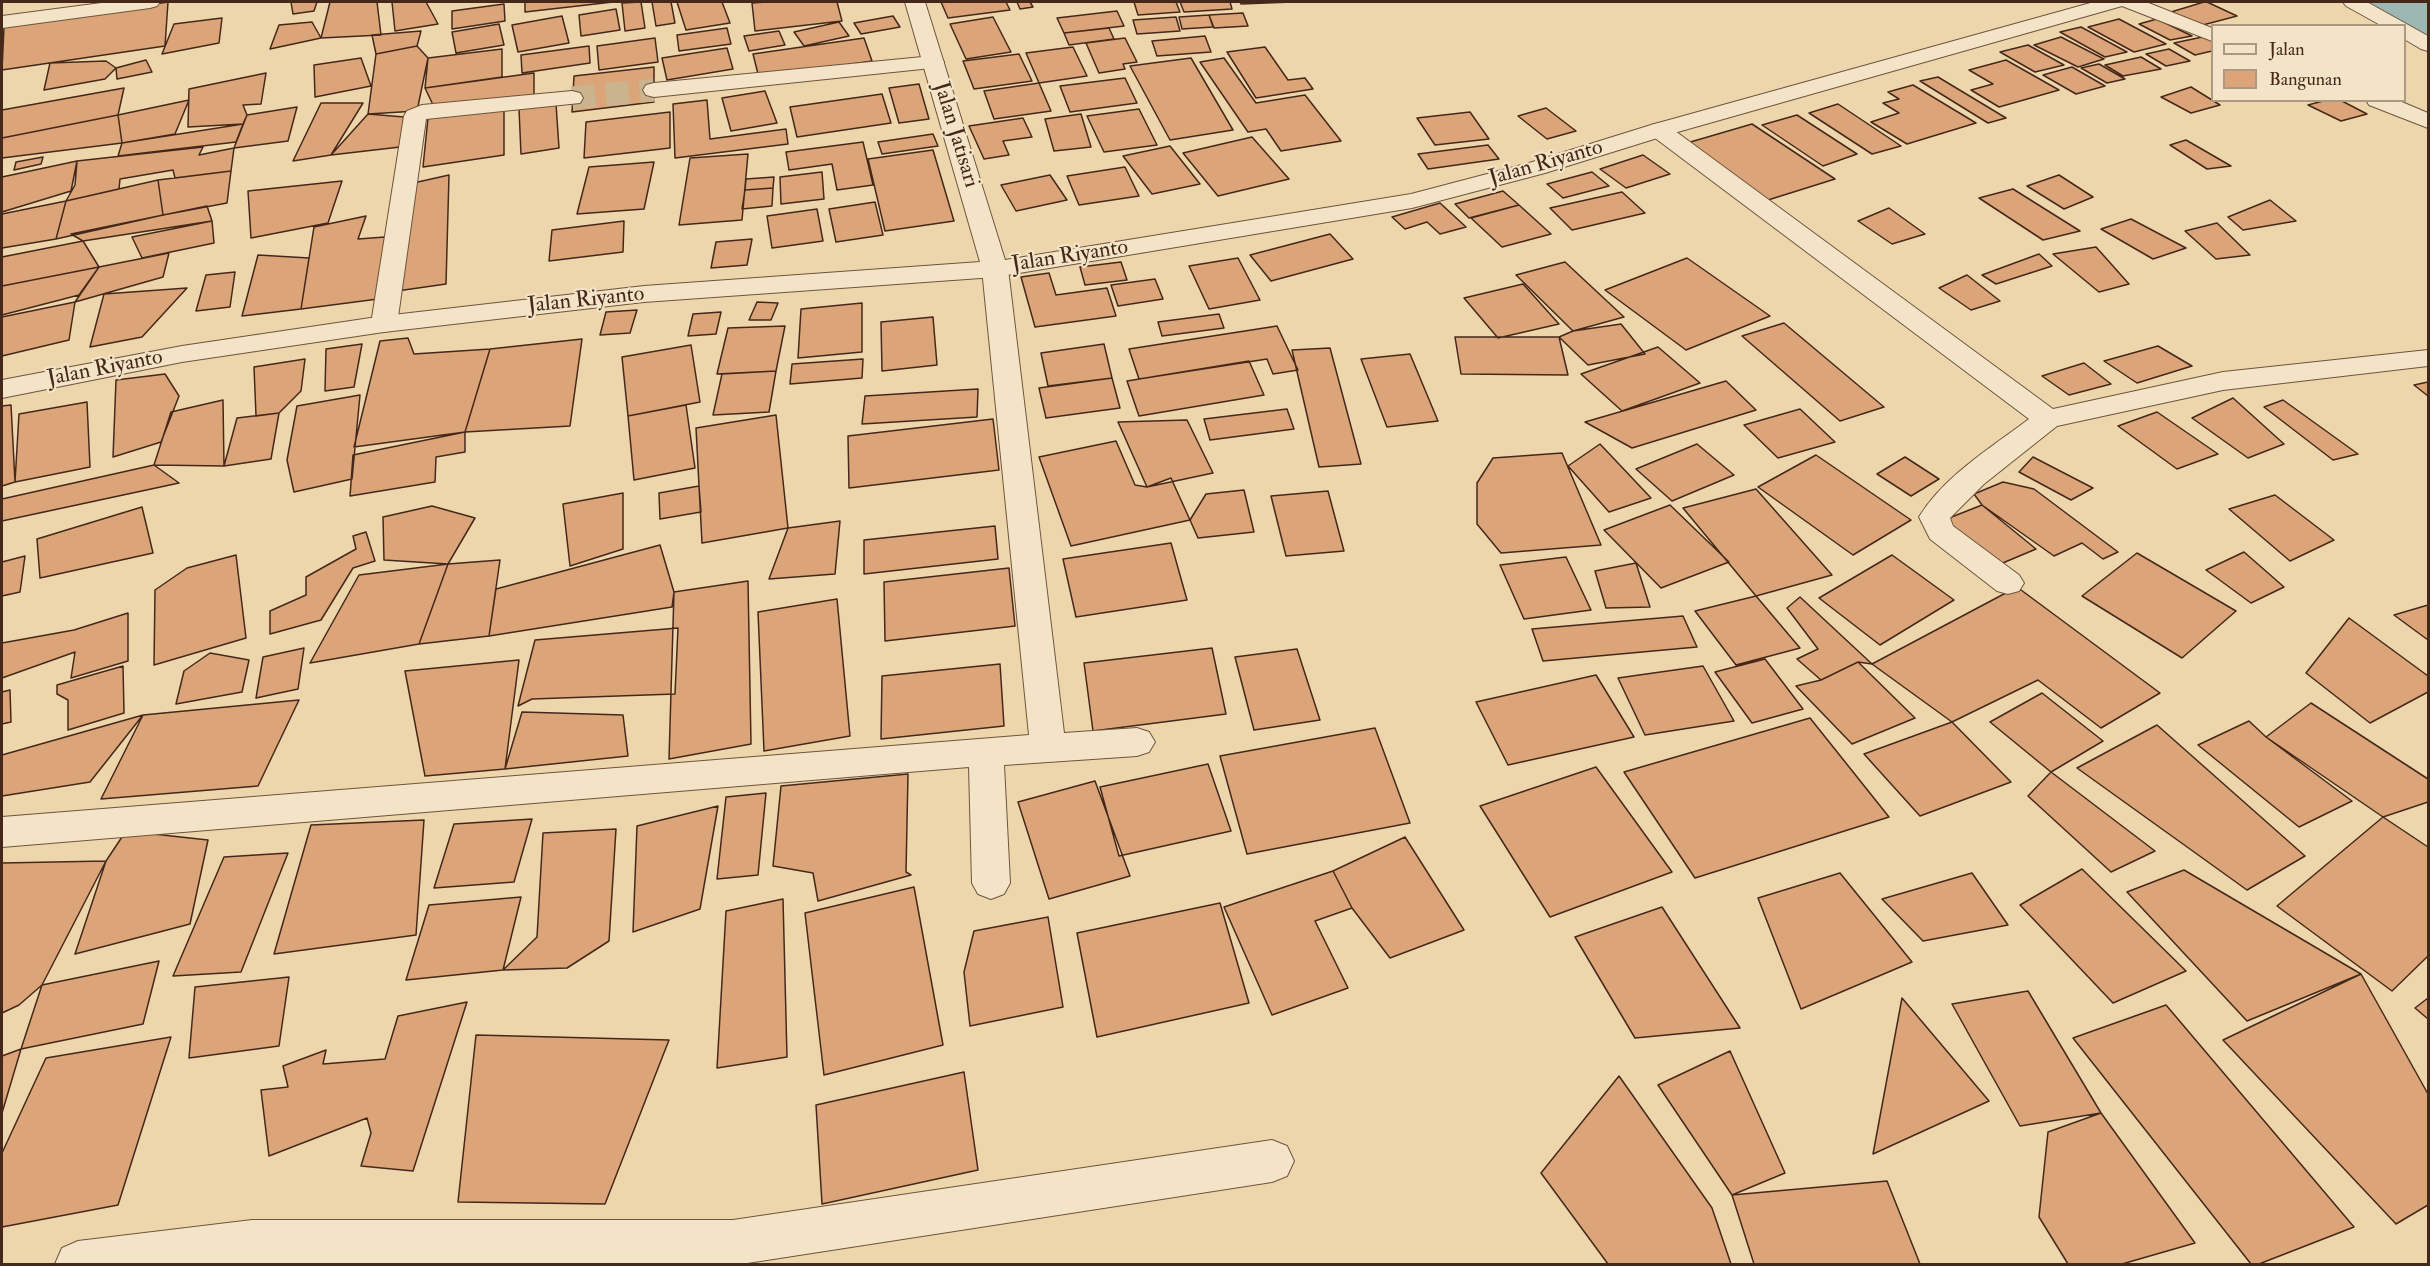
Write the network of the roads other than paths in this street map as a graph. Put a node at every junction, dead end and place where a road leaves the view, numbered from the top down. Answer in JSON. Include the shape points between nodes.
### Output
{"nodes":[{"id":1,"x":150,"y":2,"type":"edge"},
{"id":2,"x":915,"y":2,"type":"edge"},
{"id":3,"x":2115,"y":2,"type":"edge"},
{"id":4,"x":2129,"y":2,"type":"edge"},
{"id":5,"x":2353,"y":2,"type":"edge"},
{"id":6,"x":2,"y":22,"type":"edge"},
{"id":7,"x":2394,"y":24,"type":"edge"},
{"id":8,"x":2406,"y":30,"type":"edge"},
{"id":9,"x":2211,"y":35,"type":"edge"},
{"id":10,"x":2428,"y":45,"type":"edge"},
{"id":11,"x":933,"y":63,"type":"junction"},
{"id":12,"x":654,"y":90,"type":"tunnel mouth"},
{"id":13,"x":573,"y":98,"type":"tunnel mouth"},
{"id":14,"x":2382,"y":102,"type":"edge"},
{"id":15,"x":2428,"y":121,"type":"edge"},
{"id":16,"x":1659,"y":130,"type":"junction"},
{"id":17,"x":995,"y":269,"type":"junction"},
{"id":18,"x":384,"y":324,"type":"junction"},
{"id":19,"x":2428,"y":358,"type":"edge"},
{"id":20,"x":2,"y":389,"type":"edge"},
{"id":21,"x":2048,"y":419,"type":"junction"},
{"id":22,"x":2008,"y":583,"type":"dead end"},
{"id":23,"x":1137,"y":742,"type":"dead end"},
{"id":24,"x":1048,"y":749,"type":"junction"},
{"id":25,"x":986,"y":752,"type":"junction"},
{"id":26,"x":2,"y":832,"type":"edge"},
{"id":27,"x":991,"y":883,"type":"dead end"},
{"id":28,"x":1272,"y":1161,"type":"dead end"},
{"id":29,"x":78,"y":1264,"type":"edge"}],
"edges":[{"from":1,"to":6,"type":"street"},
{"from":2,"to":11,"type":"street","name":"Jalan Jatisari"},
{"from":3,"to":16,"type":"street","name":"Jalan Riyanto"},
{"from":4,"to":9,"type":"street"},
{"from":5,"to":7,"type":"street"},
{"from":8,"to":10,"type":"street"},
{"from":11,"to":12,"type":"street"},
{"from":11,"to":17,"type":"street","name":"Jalan Jatisari"},
{"from":13,"to":18,"type":"street","via":[[422,112],[415,116]]},
{"from":14,"to":15,"type":"street"},
{"from":16,"to":17,"type":"street","name":"Jalan Riyanto","via":[[1538,168],[1412,201]]},
{"from":16,"to":21,"type":"street"},
{"from":17,"to":18,"type":"street","name":"Jalan Riyanto","via":[[644,294]]},
{"from":17,"to":24,"type":"street","name":"Jalan Jatisari"},
{"from":18,"to":20,"type":"street","name":"Jalan Riyanto","via":[[182,354]]},
{"from":19,"to":21,"type":"street","via":[[2223,381]]},
{"from":21,"to":22,"type":"street","via":[[1971,479],[1934,517],[1941,532]]},
{"from":23,"to":24,"type":"street"},
{"from":24,"to":25,"type":"street"},
{"from":25,"to":26,"type":"street"},
{"from":25,"to":27,"type":"street"},
{"from":28,"to":29,"type":"street","via":[[733,1243],[252,1242]]}]}
